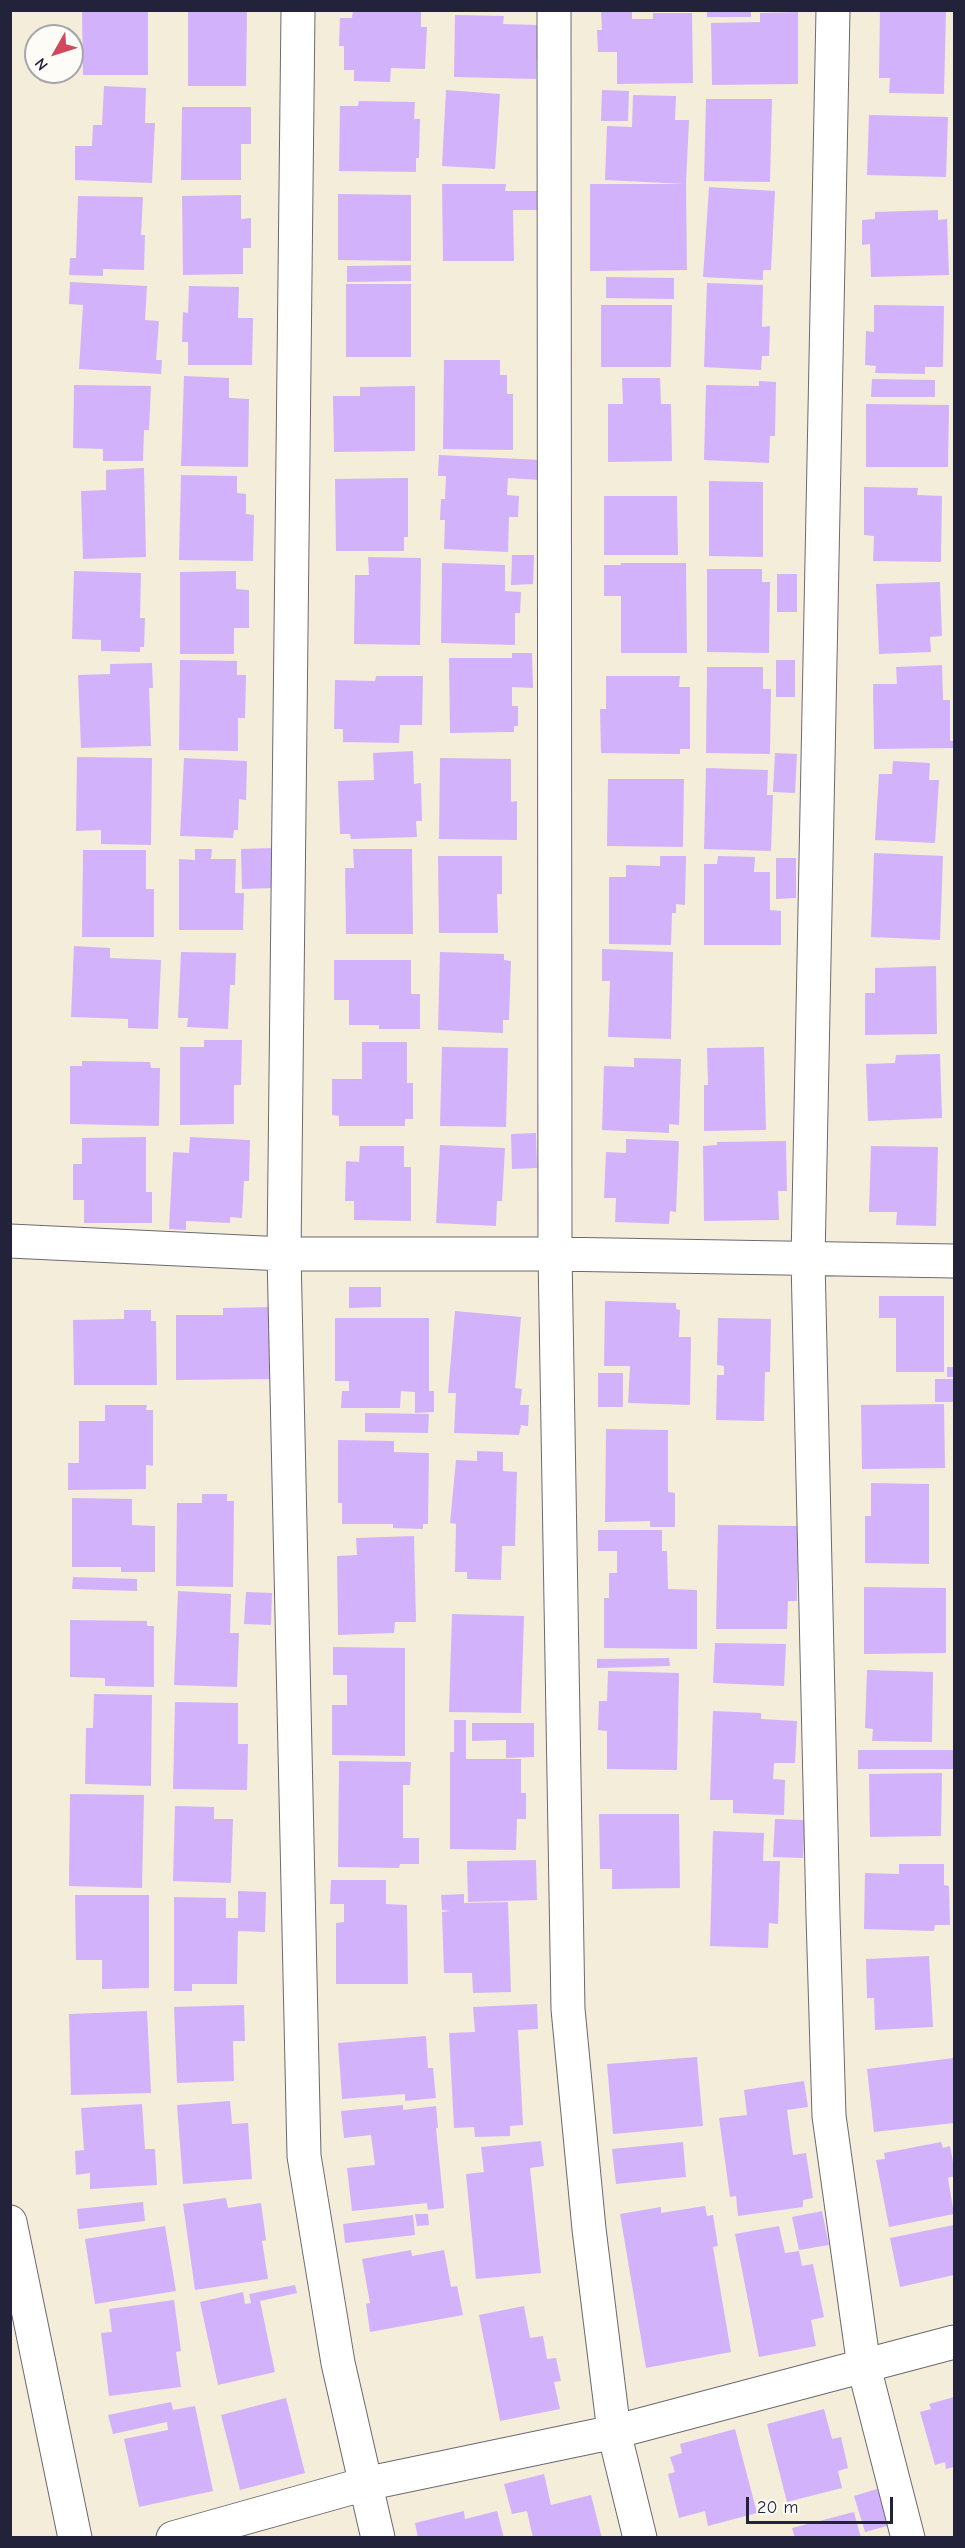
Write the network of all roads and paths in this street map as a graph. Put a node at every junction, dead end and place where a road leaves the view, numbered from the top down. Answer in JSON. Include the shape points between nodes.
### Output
{"nodes":[{"id":1,"x":298,"y":10,"type":"edge"},
{"id":2,"x":554,"y":10,"type":"edge"},
{"id":3,"x":832,"y":10,"type":"edge"},
{"id":4,"x":10,"y":1241,"type":"edge"},
{"id":5,"x":284,"y":1254,"type":"junction"},
{"id":6,"x":555,"y":1254,"type":"junction"},
{"id":7,"x":808,"y":1260,"type":"junction"},
{"id":8,"x":954,"y":1261,"type":"edge"},
{"id":9,"x":10,"y":2222,"type":"edge"},
{"id":10,"x":954,"y":2342,"type":"edge"},
{"id":11,"x":864,"y":2367,"type":"junction"},
{"id":12,"x":614,"y":2432,"type":"junction"},
{"id":13,"x":365,"y":2484,"type":"junction"},
{"id":14,"x":75,"y":2538,"type":"edge"},
{"id":15,"x":173,"y":2538,"type":"edge"},
{"id":16,"x":378,"y":2538,"type":"edge"},
{"id":17,"x":640,"y":2538,"type":"edge"},
{"id":18,"x":908,"y":2538,"type":"edge"}],
"edges":[{"from":1,"to":5,"type":"street"},
{"from":2,"to":6,"type":"street"},
{"from":3,"to":7,"type":"street"},
{"from":4,"to":5,"type":"street"},
{"from":5,"to":6,"type":"street"},
{"from":5,"to":13,"type":"street","via":[[304,2156],[338,2363]]},
{"from":6,"to":7,"type":"street"},
{"from":6,"to":12,"type":"street","via":[[568,2009]]},
{"from":7,"to":8,"type":"street"},
{"from":7,"to":11,"type":"street","via":[[829,2116]]},
{"from":9,"to":14,"type":"street"},
{"from":10,"to":11,"type":"street"},
{"from":11,"to":12,"type":"street"},
{"from":11,"to":18,"type":"street"},
{"from":12,"to":13,"type":"street"},
{"from":12,"to":17,"type":"street"},
{"from":13,"to":15,"type":"street"},
{"from":13,"to":16,"type":"street"}]}
